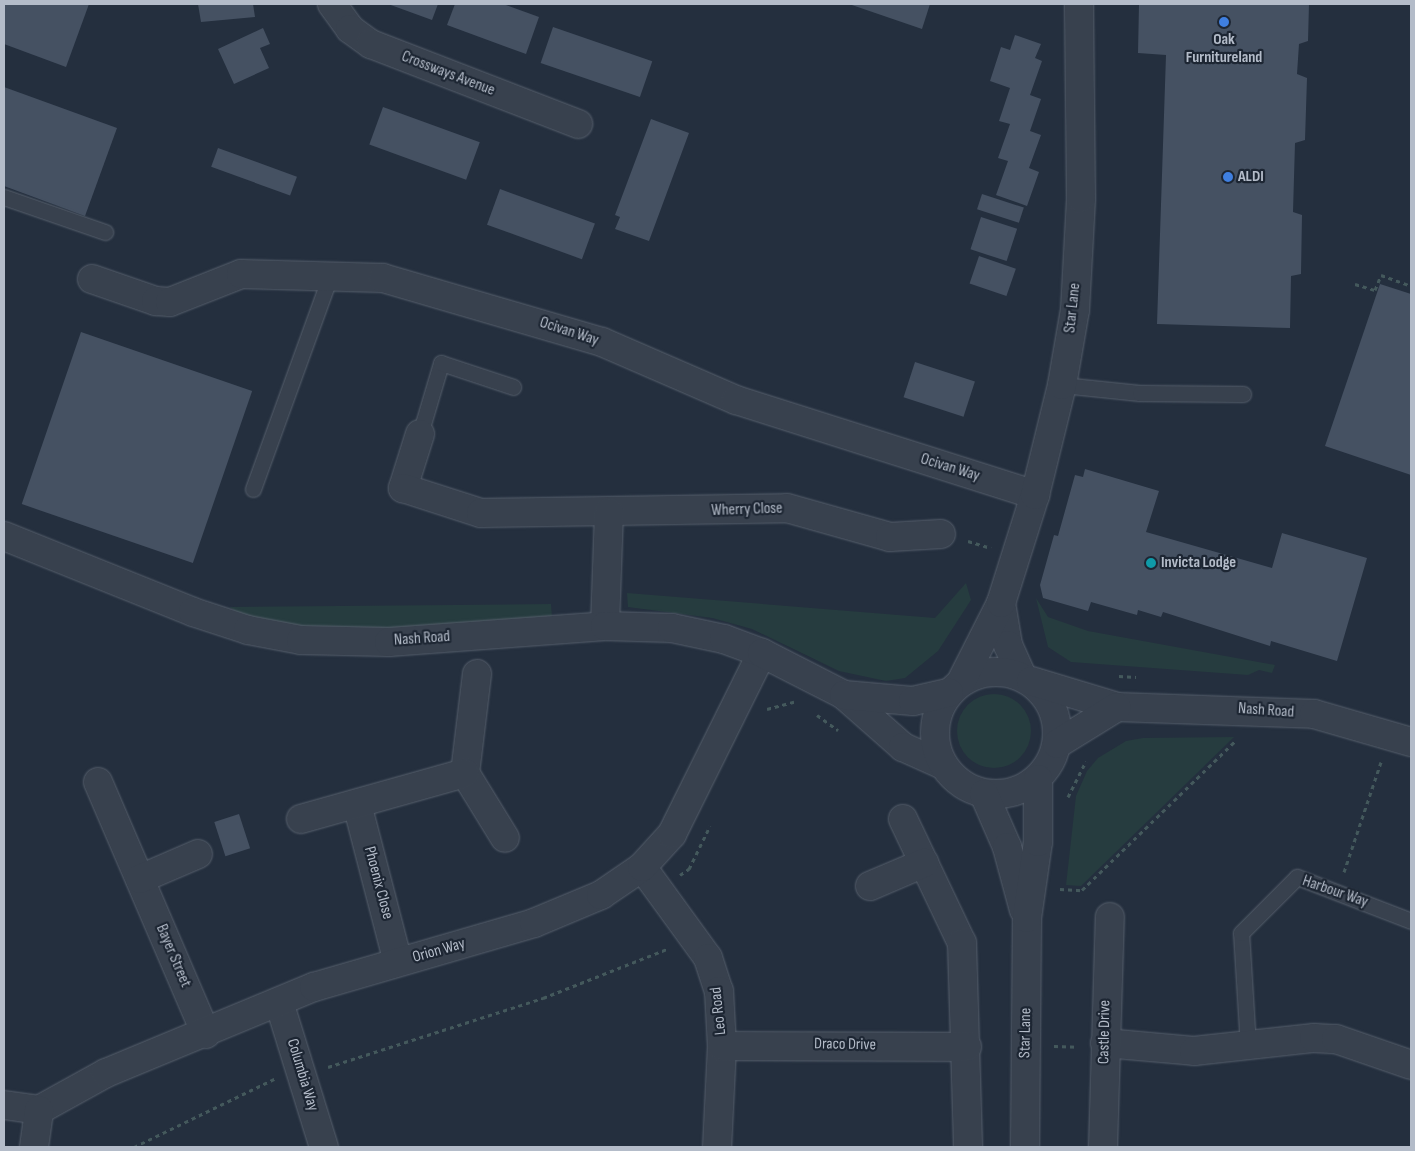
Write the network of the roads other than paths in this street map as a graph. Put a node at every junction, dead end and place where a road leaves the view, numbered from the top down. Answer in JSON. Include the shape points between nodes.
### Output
{"nodes":[{"id":1,"x":332,"y":4,"type":"edge"},
{"id":2,"x":1079,"y":4,"type":"edge"},
{"id":3,"x":578,"y":124,"type":"dead end"},
{"id":4,"x":4,"y":197,"type":"edge"},
{"id":5,"x":105,"y":232,"type":"dead end"},
{"id":6,"x":331,"y":273,"type":"junction"},
{"id":7,"x":92,"y":279,"type":"dead end"},
{"id":8,"x":1062,"y":385,"type":"junction"},
{"id":9,"x":513,"y":387,"type":"dead end"},
{"id":10,"x":1242,"y":394,"type":"dead end"},
{"id":11,"x":420,"y":434,"type":"joint"},
{"id":12,"x":253,"y":489,"type":"dead end"},
{"id":13,"x":1035,"y":495,"type":"junction"},
{"id":14,"x":609,"y":512,"type":"junction"},
{"id":15,"x":941,"y":534,"type":"dead end"},
{"id":16,"x":4,"y":536,"type":"edge"},
{"id":17,"x":1001,"y":603,"type":"junction"},
{"id":18,"x":605,"y":626,"type":"junction"},
{"id":19,"x":762,"y":653,"type":"junction"},
{"id":20,"x":478,"y":674,"type":"dead end"},
{"id":21,"x":1026,"y":679,"type":"junction"},
{"id":22,"x":955,"y":687,"type":"junction"},
{"id":23,"x":844,"y":695,"type":"junction"},
{"id":24,"x":1117,"y":707,"type":"junction"},
{"id":25,"x":1411,"y":742,"type":"edge"},
{"id":26,"x":1057,"y":744,"type":"junction"},
{"id":27,"x":943,"y":765,"type":"junction"},
{"id":28,"x":465,"y":773,"type":"junction"},
{"id":29,"x":1038,"y":779,"type":"junction"},
{"id":30,"x":98,"y":782,"type":"dead end"},
{"id":31,"x":984,"y":794,"type":"junction"},
{"id":32,"x":357,"y":804,"type":"junction"},
{"id":33,"x":302,"y":819,"type":"dead end"},
{"id":34,"x":903,"y":819,"type":"dead end"},
{"id":35,"x":505,"y":838,"type":"dead end"},
{"id":36,"x":198,"y":854,"type":"dead end"},
{"id":37,"x":924,"y":864,"type":"junction"},
{"id":38,"x":642,"y":867,"type":"junction"},
{"id":39,"x":140,"y":878,"type":"junction"},
{"id":40,"x":870,"y":886,"type":"dead end"},
{"id":41,"x":1110,"y":917,"type":"dead end"},
{"id":42,"x":1027,"y":918,"type":"junction"},
{"id":43,"x":1411,"y":921,"type":"edge"},
{"id":44,"x":398,"y":962,"type":"junction"},
{"id":45,"x":279,"y":1002,"type":"junction"},
{"id":46,"x":206,"y":1034,"type":"junction"},
{"id":47,"x":1105,"y":1043,"type":"junction"},
{"id":48,"x":722,"y":1046,"type":"junction"},
{"id":49,"x":1248,"y":1046,"type":"junction"},
{"id":50,"x":967,"y":1048,"type":"junction"},
{"id":51,"x":1411,"y":1065,"type":"edge"},
{"id":52,"x":4,"y":1105,"type":"edge"},
{"id":53,"x":39,"y":1110,"type":"junction"},
{"id":54,"x":34,"y":1147,"type":"edge"},
{"id":55,"x":324,"y":1147,"type":"edge"},
{"id":56,"x":717,"y":1147,"type":"edge"},
{"id":57,"x":968,"y":1147,"type":"edge"},
{"id":58,"x":1025,"y":1147,"type":"edge"},
{"id":59,"x":1103,"y":1147,"type":"edge"}],
"edges":[{"from":1,"to":3,"type":"street","name":"Crossways Avenue","via":[[350,29],[371,44]]},
{"from":2,"to":8,"type":"street","name":"Star Lane","via":[[1080,207],[1075,310]]},
{"from":4,"to":5,"type":"lane"},
{"from":6,"to":7,"type":"street","name":"Ocivan Way","via":[[241,274],[170,302],[156,301]]},
{"from":6,"to":12,"type":"lane"},
{"from":6,"to":13,"type":"street","name":"Ocivan Way","via":[[392,280],[602,342],[736,400]]},
{"from":8,"to":10,"type":"lane","via":[[1140,393]]},
{"from":8,"to":13,"type":"street","name":"Star Lane"},
{"from":9,"to":11,"type":"lane","via":[[441,362]]},
{"from":11,"to":14,"type":"street","name":"Wherry Close","via":[[403,488],[481,513]]},
{"from":13,"to":17,"type":"street","name":"Star Lane"},
{"from":14,"to":15,"type":"street","name":"Wherry Close","via":[[787,508],[890,536]]},
{"from":14,"to":18,"type":"street"},
{"from":16,"to":18,"type":"street","name":"Nash Road","via":[[193,612],[248,630],[301,640],[389,642]]},
{"from":17,"to":21,"type":"street","name":"Star Lane","via":[[1008,645]]},
{"from":17,"to":22,"type":"street","name":"Star Lane"},
{"from":18,"to":19,"type":"street","name":"Nash Road","via":[[672,628]]},
{"from":19,"to":23,"type":"street","name":"Nash Road"},
{"from":19,"to":38,"type":"street","name":"Orion Way","via":[[676,827]]},
{"from":20,"to":28,"type":"street"},
{"from":21,"to":22,"type":"street","via":[[1001,671]]},
{"from":21,"to":24,"type":"street","name":"Nash Road"},
{"from":21,"to":26,"type":"street","via":[[1053,709]]},
{"from":22,"to":23,"type":"street","name":"Nash Road","via":[[913,701]]},
{"from":22,"to":27,"type":"street","via":[[934,728]]},
{"from":23,"to":27,"type":"street","name":"Nash Road","via":[[903,747]]},
{"from":24,"to":25,"type":"street","name":"Nash Road","via":[[1314,714]]},
{"from":24,"to":26,"type":"street"},
{"from":26,"to":29,"type":"street"},
{"from":27,"to":31,"type":"street","via":[[961,783]]},
{"from":28,"to":32,"type":"street"},
{"from":28,"to":35,"type":"street"},
{"from":29,"to":31,"type":"street","via":[[1003,794]]},
{"from":29,"to":42,"type":"street","name":"Star Lane","via":[[1038,842]]},
{"from":30,"to":39,"type":"street","name":"Bayer Street"},
{"from":31,"to":42,"type":"street","name":"Star Lane","via":[[1007,847]]},
{"from":32,"to":33,"type":"street"},
{"from":32,"to":44,"type":"street","name":"Phoenix Close"},
{"from":34,"to":37,"type":"street"},
{"from":36,"to":39,"type":"street"},
{"from":37,"to":40,"type":"street"},
{"from":37,"to":50,"type":"street","via":[[962,943]]},
{"from":38,"to":44,"type":"street","name":"Orion Way","via":[[601,895],[534,923]]},
{"from":38,"to":48,"type":"street","name":"Leo Road","via":[[708,958],[720,991]]},
{"from":39,"to":46,"type":"street","name":"Bayer Street"},
{"from":41,"to":47,"type":"street","name":"Castle Drive"},
{"from":42,"to":58,"type":"street","name":"Star Lane"},
{"from":43,"to":49,"type":"lane","name":"Harbour Way","via":[[1338,890],[1297,878],[1241,933]]},
{"from":44,"to":45,"type":"street","name":"Orion Way","via":[[314,986]]},
{"from":45,"to":46,"type":"street","name":"Orion Way"},
{"from":45,"to":55,"type":"street","name":"Columbia Way"},
{"from":46,"to":53,"type":"street","name":"Orion Way","via":[[106,1073]]},
{"from":47,"to":49,"type":"street","via":[[1167,1051]]},
{"from":47,"to":59,"type":"street","name":"Castle Drive"},
{"from":48,"to":50,"type":"street","name":"Draco Drive"},
{"from":48,"to":56,"type":"street","name":"Leo Road"},
{"from":49,"to":51,"type":"street","via":[[1295,1039],[1336,1039]]},
{"from":50,"to":57,"type":"street"},
{"from":52,"to":53,"type":"street"},
{"from":53,"to":54,"type":"street"}]}
